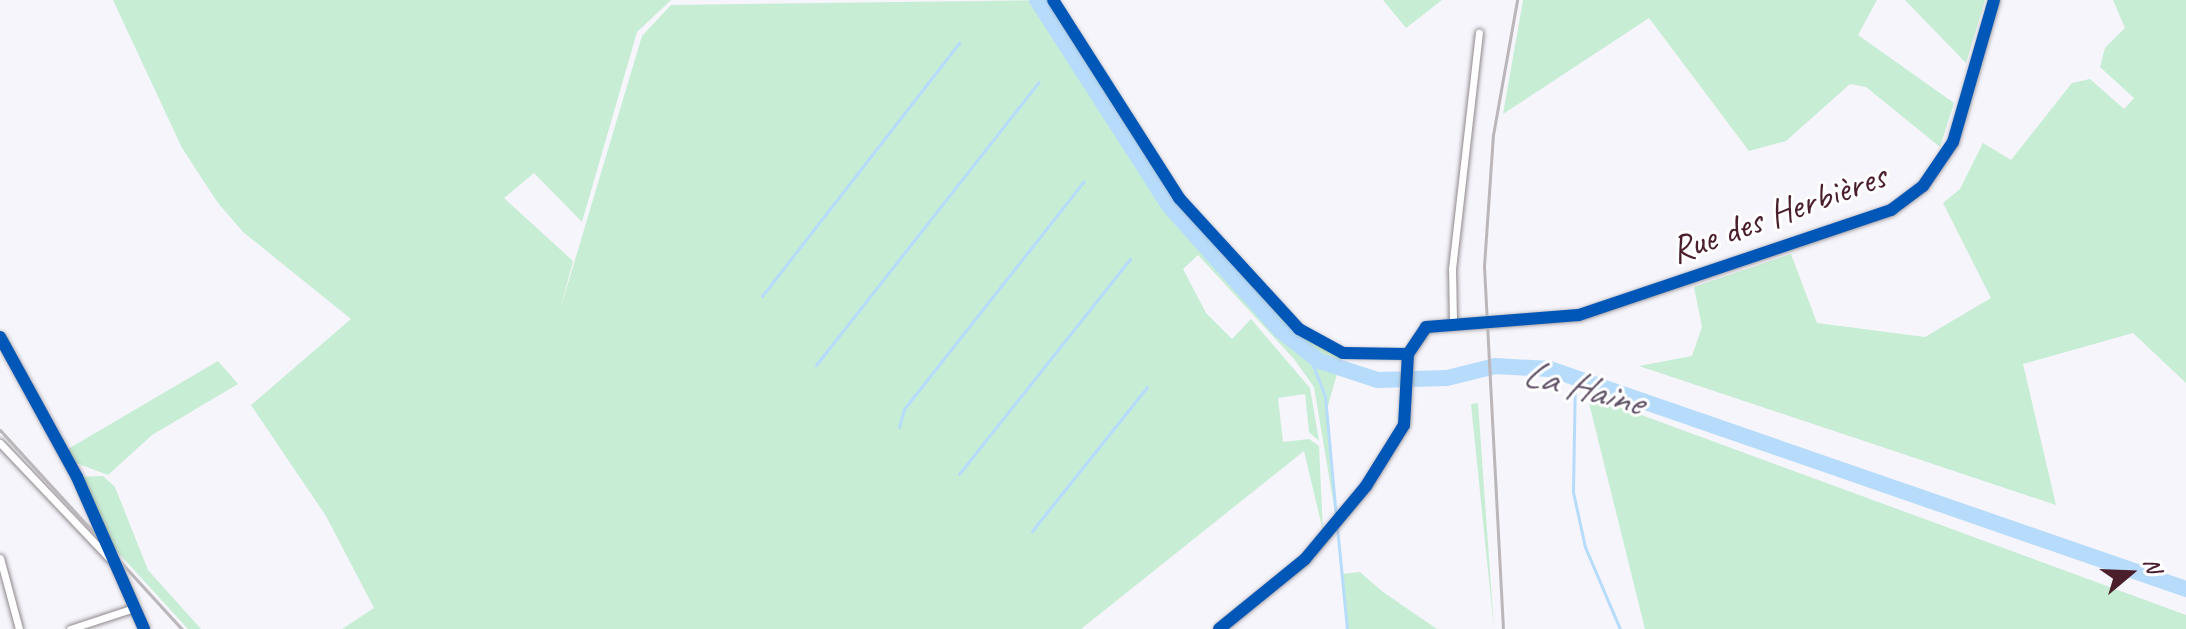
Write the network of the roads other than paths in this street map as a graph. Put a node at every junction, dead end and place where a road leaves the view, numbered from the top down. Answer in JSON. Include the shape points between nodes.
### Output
{"nodes":[{"id":1,"x":1053,"y":0,"type":"edge"},
{"id":2,"x":1994,"y":0,"type":"edge"},
{"id":3,"x":1479,"y":33,"type":"dead end"},
{"id":4,"x":1453,"y":320,"type":"junction"},
{"id":5,"x":0,"y":337,"type":"edge"},
{"id":6,"x":1408,"y":354,"type":"junction"},
{"id":7,"x":0,"y":443,"type":"edge"},
{"id":8,"x":0,"y":558,"type":"edge"},
{"id":9,"x":116,"y":565,"type":"junction"},
{"id":10,"x":134,"y":608,"type":"junction"},
{"id":11,"x":19,"y":629,"type":"edge"},
{"id":12,"x":70,"y":629,"type":"edge"},
{"id":13,"x":144,"y":629,"type":"edge"},
{"id":14,"x":1219,"y":629,"type":"edge"}],
"edges":[{"from":1,"to":6,"type":"street","via":[[1179,198],[1299,329],[1343,353]]},
{"from":2,"to":4,"type":"street","name":"Rue des Herbières","via":[[1945,158],[1891,210],[1571,317]]},
{"from":3,"to":4,"type":"street","via":[[1452,269]]},
{"from":4,"to":6,"type":"street","via":[[1426,327]]},
{"from":5,"to":9,"type":"street"},
{"from":6,"to":14,"type":"street","via":[[1404,425],[1346,514]]},
{"from":7,"to":9,"type":"street"},
{"from":8,"to":11,"type":"street"},
{"from":9,"to":10,"type":"street"},
{"from":10,"to":12,"type":"street"},
{"from":10,"to":13,"type":"street"}]}
